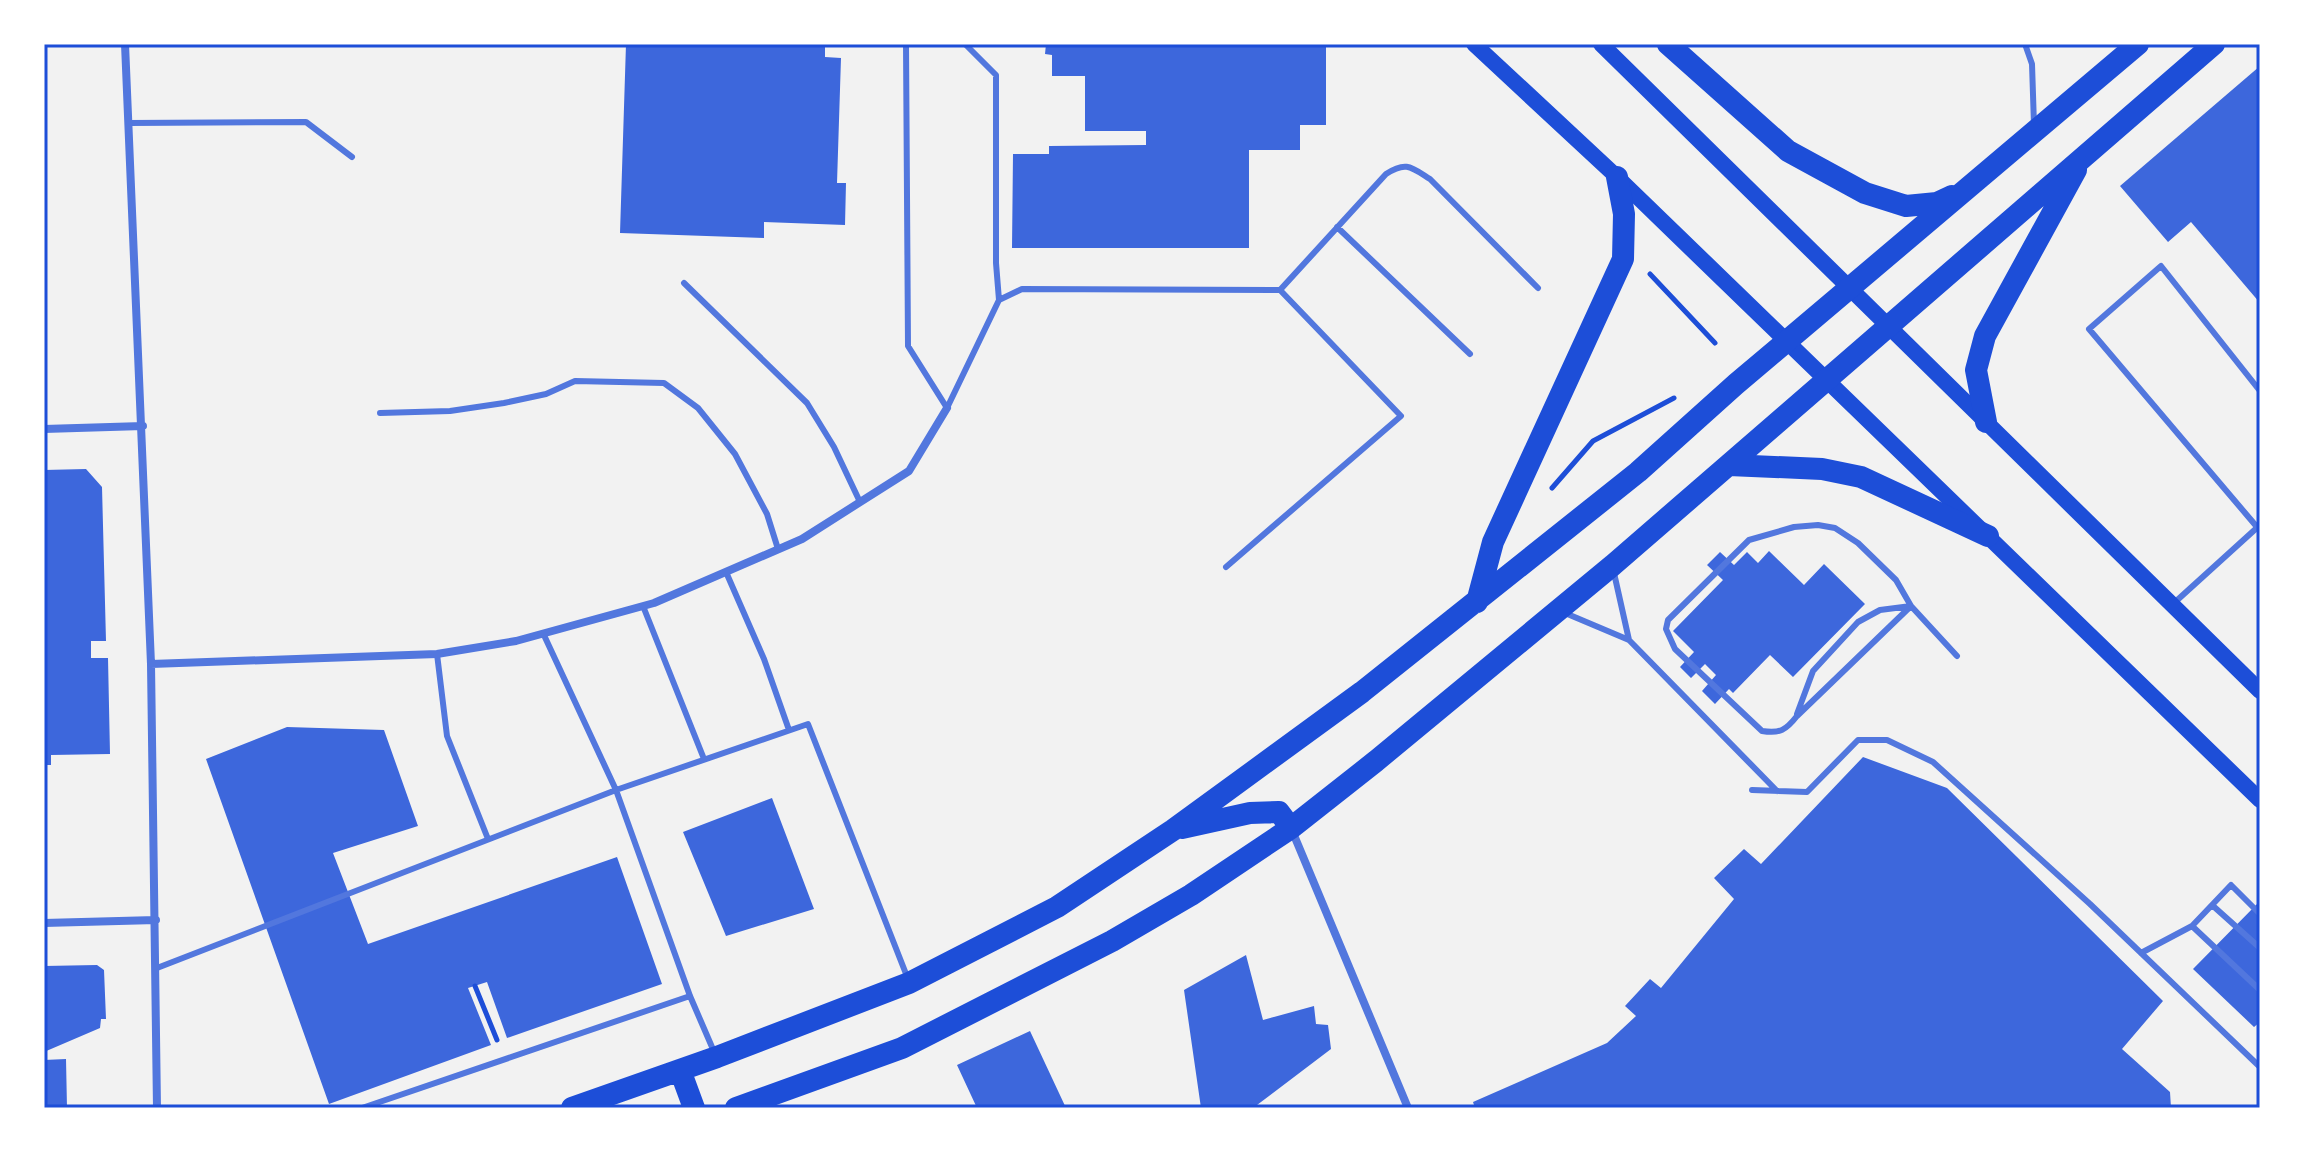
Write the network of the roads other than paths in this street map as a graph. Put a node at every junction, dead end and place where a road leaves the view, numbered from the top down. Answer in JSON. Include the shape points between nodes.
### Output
{"nodes":[{"id":1,"x":125,"y":44,"type":"edge"},
{"id":2,"x":906,"y":44,"type":"edge"},
{"id":3,"x":965,"y":44,"type":"edge"},
{"id":4,"x":1474,"y":44,"type":"edge"},
{"id":5,"x":1601,"y":44,"type":"edge"},
{"id":6,"x":1668,"y":44,"type":"edge"},
{"id":7,"x":2025,"y":44,"type":"edge"},
{"id":8,"x":2138,"y":44,"type":"edge"},
{"id":9,"x":2214,"y":44,"type":"edge"},
{"id":10,"x":129,"y":123,"type":"junction"},
{"id":11,"x":2034,"y":132,"type":"junction"},
{"id":12,"x":2085,"y":155,"type":"junction"},
{"id":13,"x":352,"y":157,"type":"dead end"},
{"id":14,"x":1617,"y":177,"type":"junction"},
{"id":15,"x":1966,"y":190,"type":"junction"},
{"id":16,"x":1337,"y":227,"type":"junction"},
{"id":17,"x":684,"y":283,"type":"dead end"},
{"id":18,"x":1538,"y":288,"type":"dead end"},
{"id":19,"x":1850,"y":288,"type":"junction"},
{"id":20,"x":1280,"y":290,"type":"junction"},
{"id":21,"x":999,"y":300,"type":"junction"},
{"id":22,"x":1888,"y":326,"type":"junction"},
{"id":23,"x":1787,"y":341,"type":"junction"},
{"id":24,"x":1470,"y":354,"type":"dead end"},
{"id":25,"x":1827,"y":379,"type":"junction"},
{"id":26,"x":2260,"y":391,"type":"edge"},
{"id":27,"x":947,"y":408,"type":"junction"},
{"id":28,"x":380,"y":413,"type":"dead end"},
{"id":29,"x":1986,"y":422,"type":"junction"},
{"id":30,"x":143,"y":426,"type":"junction"},
{"id":31,"x":44,"y":429,"type":"edge"},
{"id":32,"x":1729,"y":465,"type":"junction"},
{"id":33,"x":860,"y":502,"type":"junction"},
{"id":34,"x":2259,"y":526,"type":"edge"},
{"id":35,"x":1988,"y":536,"type":"junction"},
{"id":36,"x":778,"y":549,"type":"junction"},
{"id":37,"x":1613,"y":565,"type":"junction"},
{"id":38,"x":1226,"y":567,"type":"dead end"},
{"id":39,"x":726,"y":572,"type":"junction"},
{"id":40,"x":1477,"y":602,"type":"junction"},
{"id":41,"x":2172,"y":604,"type":"junction"},
{"id":42,"x":643,"y":606,"type":"junction"},
{"id":43,"x":1911,"y":606,"type":"junction"},
{"id":44,"x":1557,"y":610,"type":"junction"},
{"id":45,"x":543,"y":633,"type":"junction"},
{"id":46,"x":1629,"y":640,"type":"junction"},
{"id":47,"x":437,"y":654,"type":"junction"},
{"id":48,"x":1957,"y":656,"type":"dead end"},
{"id":49,"x":151,"y":664,"type":"junction"},
{"id":50,"x":2260,"y":691,"type":"edge"},
{"id":51,"x":1797,"y":716,"type":"junction"},
{"id":52,"x":789,"y":730,"type":"junction"},
{"id":53,"x":704,"y":759,"type":"junction"},
{"id":54,"x":616,"y":790,"type":"junction"},
{"id":55,"x":1752,"y":790,"type":"dead end"},
{"id":56,"x":1777,"y":791,"type":"junction"},
{"id":57,"x":2260,"y":800,"type":"edge"},
{"id":58,"x":1291,"y":828,"type":"junction"},
{"id":59,"x":1173,"y":830,"type":"junction"},
{"id":60,"x":488,"y":839,"type":"junction"},
{"id":61,"x":2212,"y":905,"type":"junction"},
{"id":62,"x":2260,"y":914,"type":"edge"},
{"id":63,"x":156,"y":920,"type":"junction"},
{"id":64,"x":44,"y":923,"type":"edge"},
{"id":65,"x":2192,"y":926,"type":"junction"},
{"id":66,"x":2260,"y":948,"type":"edge"},
{"id":67,"x":2141,"y":953,"type":"junction"},
{"id":68,"x":157,"y":968,"type":"junction"},
{"id":69,"x":909,"y":983,"type":"junction"},
{"id":70,"x":2260,"y":990,"type":"edge"},
{"id":71,"x":690,"y":996,"type":"junction"},
{"id":72,"x":717,"y":1057,"type":"junction"},
{"id":73,"x":2260,"y":1067,"type":"edge"},
{"id":74,"x":680,"y":1070,"type":"junction"},
{"id":75,"x":157,"y":1108,"type":"edge"},
{"id":76,"x":362,"y":1108,"type":"edge"},
{"id":77,"x":572,"y":1108,"type":"edge"},
{"id":78,"x":694,"y":1108,"type":"edge"},
{"id":79,"x":736,"y":1108,"type":"edge"},
{"id":80,"x":1408,"y":1108,"type":"edge"}],
"edges":[{"from":1,"to":10,"type":"street"},
{"from":2,"to":27,"type":"lane","via":[[908,346]]},
{"from":3,"to":21,"type":"lane","via":[[996,75]]},
{"from":4,"to":14,"type":"main road"},
{"from":5,"to":19,"type":"main road"},
{"from":6,"to":15,"type":"highway","via":[[1788,151],[1865,193],[1906,206],[1937,203]]},
{"from":7,"to":11,"type":"lane","via":[[2032,64]]},
{"from":8,"to":11,"type":"highway"},
{"from":9,"to":12,"type":"highway"},
{"from":10,"to":13,"type":"lane","via":[[306,122]]},
{"from":10,"to":30,"type":"street"},
{"from":11,"to":15,"type":"highway"},
{"from":12,"to":22,"type":"highway"},
{"from":12,"to":29,"type":"highway","via":[[1985,336],[1976,370]]},
{"from":14,"to":23,"type":"main road"},
{"from":14,"to":40,"type":"highway","via":[[1624,214],[1623,259],[1493,542]]},
{"from":15,"to":19,"type":"highway"},
{"from":16,"to":18,"type":"lane","via":[[1386,174],[1398,166],[1412,167]]},
{"from":16,"to":20,"type":"lane"},
{"from":16,"to":24,"type":"lane"},
{"from":17,"to":33,"type":"lane","via":[[807,403]]},
{"from":19,"to":22,"type":"main road"},
{"from":19,"to":23,"type":"highway"},
{"from":20,"to":21,"type":"lane","via":[[1022,289]]},
{"from":20,"to":38,"type":"lane","via":[[1401,416]]},
{"from":21,"to":27,"type":"lane"},
{"from":22,"to":25,"type":"highway"},
{"from":22,"to":29,"type":"main road"},
{"from":23,"to":25,"type":"main road"},
{"from":23,"to":40,"type":"highway","via":[[1638,472]]},
{"from":25,"to":32,"type":"highway"},
{"from":25,"to":35,"type":"main road"},
{"from":26,"to":34,"type":"lane","via":[[2161,266],[2089,329]]},
{"from":27,"to":33,"type":"street","via":[[909,471]]},
{"from":28,"to":36,"type":"lane","via":[[504,403],[575,381],[664,383],[698,408],[735,454],[767,514]]},
{"from":29,"to":41,"type":"main road"},
{"from":30,"to":31,"type":"street"},
{"from":30,"to":49,"type":"street"},
{"from":32,"to":35,"type":"highway","via":[[1822,469],[1861,477]]},
{"from":32,"to":37,"type":"highway"},
{"from":33,"to":36,"type":"street"},
{"from":34,"to":41,"type":"lane"},
{"from":35,"to":57,"type":"main road"},
{"from":36,"to":39,"type":"street"},
{"from":37,"to":44,"type":"highway"},
{"from":37,"to":46,"type":"lane"},
{"from":39,"to":42,"type":"street"},
{"from":39,"to":52,"type":"lane"},
{"from":40,"to":59,"type":"highway"},
{"from":41,"to":50,"type":"main road"},
{"from":42,"to":45,"type":"street"},
{"from":42,"to":53,"type":"lane"},
{"from":43,"to":48,"type":"lane"},
{"from":43,"to":51,"type":"lane"},
{"from":43,"to":51,"type":"lane","via":[[1880,610],[1858,622],[1813,671]]},
{"from":43,"to":51,"type":"lane","via":[[1896,580],[1835,528],[1794,527],[1749,540],[1734,552],[1668,620],[1666,629],[1675,649],[1762,731],[1787,729]]},
{"from":44,"to":46,"type":"lane"},
{"from":44,"to":58,"type":"highway"},
{"from":45,"to":47,"type":"street"},
{"from":45,"to":54,"type":"lane"},
{"from":46,"to":56,"type":"lane"},
{"from":47,"to":49,"type":"street"},
{"from":47,"to":60,"type":"lane","via":[[447,736]]},
{"from":49,"to":63,"type":"street"},
{"from":52,"to":53,"type":"lane"},
{"from":52,"to":69,"type":"lane","via":[[808,724]]},
{"from":53,"to":54,"type":"lane"},
{"from":54,"to":60,"type":"lane"},
{"from":54,"to":71,"type":"lane"},
{"from":55,"to":56,"type":"lane"},
{"from":56,"to":67,"type":"lane","via":[[1807,792],[1858,740],[1887,740],[1933,762]]},
{"from":58,"to":59,"type":"highway","via":[[1279,812]]},
{"from":58,"to":79,"type":"highway","via":[[1112,941],[902,1048]]},
{"from":58,"to":80,"type":"street"},
{"from":59,"to":69,"type":"highway","via":[[1057,907]]},
{"from":60,"to":68,"type":"lane"},
{"from":61,"to":62,"type":"lane","via":[[2231,885]]},
{"from":61,"to":65,"type":"lane"},
{"from":61,"to":66,"type":"lane"},
{"from":63,"to":64,"type":"street"},
{"from":63,"to":68,"type":"street"},
{"from":65,"to":67,"type":"lane"},
{"from":65,"to":70,"type":"lane"},
{"from":67,"to":73,"type":"lane"},
{"from":68,"to":75,"type":"street"},
{"from":69,"to":72,"type":"highway"},
{"from":71,"to":72,"type":"lane"},
{"from":71,"to":76,"type":"lane"},
{"from":72,"to":74,"type":"highway"},
{"from":74,"to":77,"type":"highway"},
{"from":74,"to":78,"type":"highway"}]}
